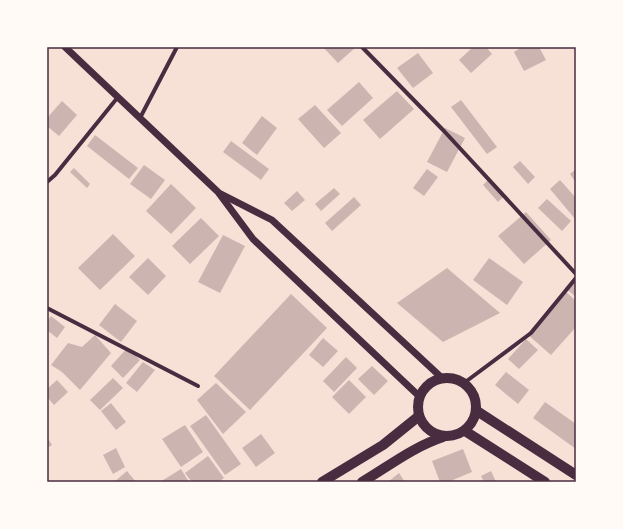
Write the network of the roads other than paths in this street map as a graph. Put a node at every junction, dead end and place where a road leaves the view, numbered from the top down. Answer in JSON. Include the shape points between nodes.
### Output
{"nodes":[{"id":1,"x":66,"y":47,"type":"edge"},
{"id":2,"x":177,"y":47,"type":"edge"},
{"id":3,"x":362,"y":47,"type":"edge"},
{"id":4,"x":118,"y":97,"type":"junction"},
{"id":5,"x":140,"y":118,"type":"junction"},
{"id":6,"x":47,"y":182,"type":"edge"},
{"id":7,"x":218,"y":192,"type":"junction"},
{"id":8,"x":576,"y":274,"type":"edge"},
{"id":9,"x":576,"y":278,"type":"edge"},
{"id":10,"x":47,"y":308,"type":"edge"},
{"id":11,"x":442,"y":378,"type":"junction"},
{"id":12,"x":464,"y":383,"type":"junction"},
{"id":13,"x":198,"y":386,"type":"dead end"},
{"id":14,"x":420,"y":397,"type":"junction"},
{"id":15,"x":477,"y":411,"type":"junction"},
{"id":16,"x":419,"y":416,"type":"junction"},
{"id":17,"x":465,"y":431,"type":"junction"},
{"id":18,"x":443,"y":437,"type":"junction"},
{"id":19,"x":576,"y":475,"type":"edge"},
{"id":20,"x":322,"y":482,"type":"edge"},
{"id":21,"x":362,"y":482,"type":"edge"},
{"id":22,"x":545,"y":482,"type":"edge"}],
"edges":[{"from":1,"to":4,"type":"street"},
{"from":2,"to":5,"type":"street"},
{"from":3,"to":8,"type":"street","via":[[444,131]]},
{"from":4,"to":5,"type":"street"},
{"from":4,"to":6,"type":"street"},
{"from":5,"to":7,"type":"street"},
{"from":7,"to":11,"type":"street","via":[[272,220]]},
{"from":7,"to":14,"type":"street","via":[[254,239]]},
{"from":9,"to":12,"type":"street","via":[[531,333]]},
{"from":10,"to":13,"type":"street"},
{"from":11,"to":12,"type":"main road","via":[[454,378]]},
{"from":11,"to":14,"type":"main road","via":[[425,388]]},
{"from":12,"to":15,"type":"main road","via":[[472,391]]},
{"from":14,"to":16,"type":"main road"},
{"from":15,"to":17,"type":"main road","via":[[473,422]]},
{"from":15,"to":19,"type":"main road"},
{"from":16,"to":18,"type":"main road","via":[[423,425],[432,433]]},
{"from":16,"to":20,"type":"main road","via":[[383,445]]},
{"from":17,"to":18,"type":"main road"},
{"from":17,"to":22,"type":"main road"},
{"from":18,"to":21,"type":"main road","via":[[420,446]]}]}
